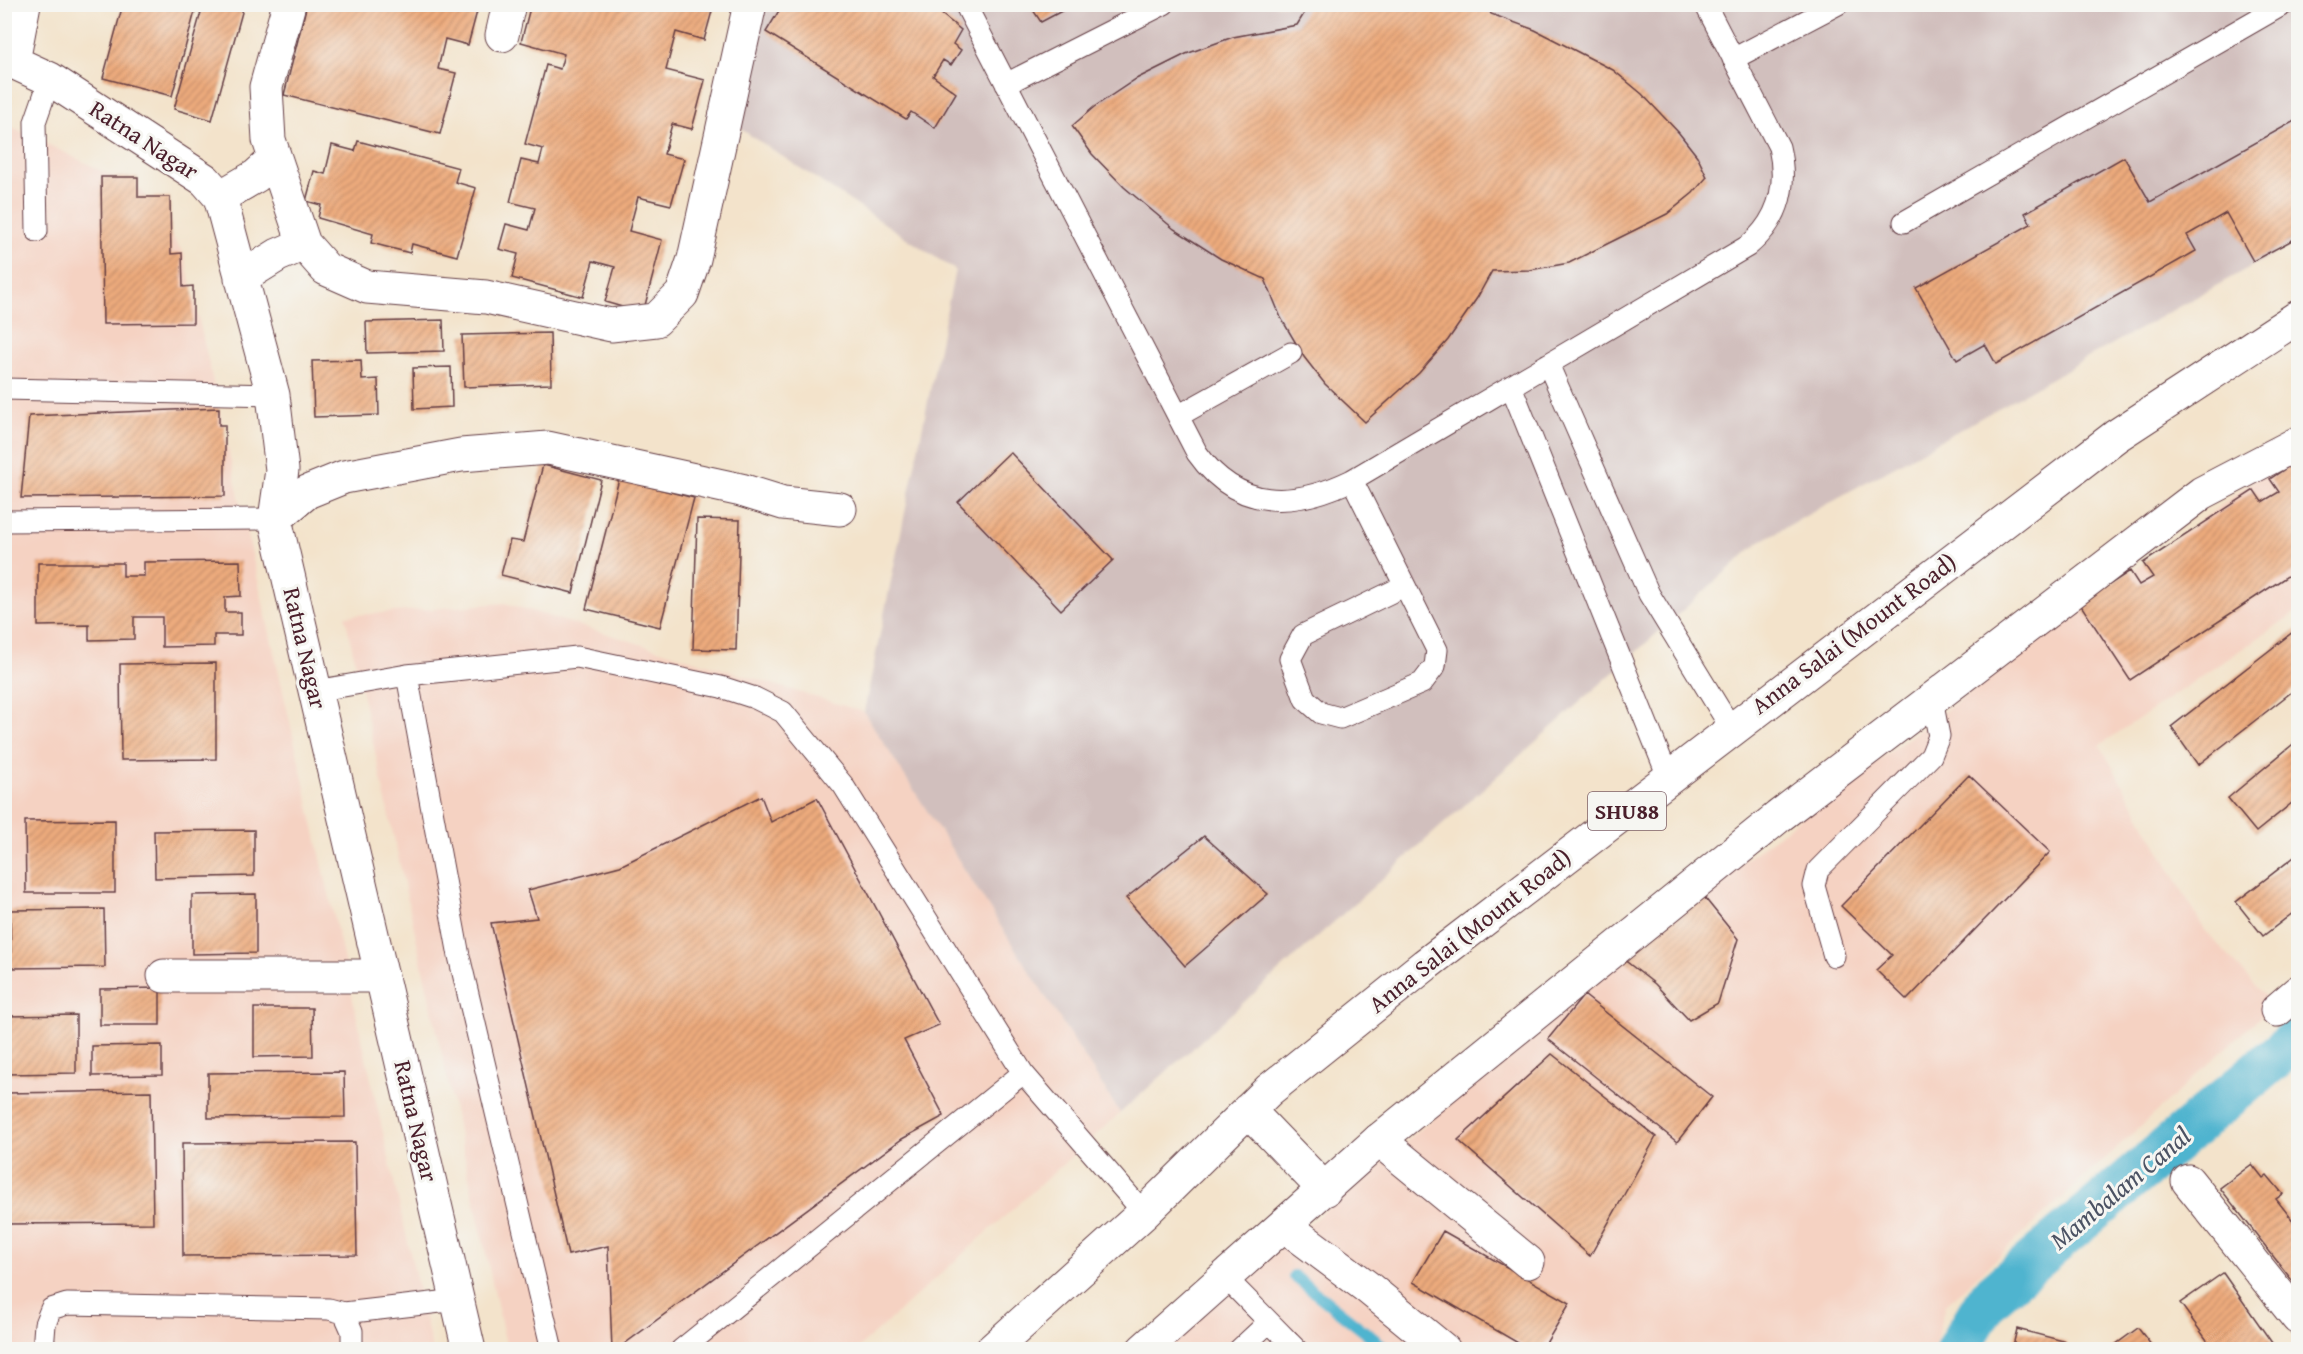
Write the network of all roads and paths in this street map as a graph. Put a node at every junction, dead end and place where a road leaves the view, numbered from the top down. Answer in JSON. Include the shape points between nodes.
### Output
{"nodes":[{"id":1,"x":24,"y":4,"type":"edge"},
{"id":2,"x":289,"y":4,"type":"edge"},
{"id":3,"x":750,"y":4,"type":"edge"},
{"id":4,"x":965,"y":4,"type":"edge"},
{"id":5,"x":1164,"y":4,"type":"edge"},
{"id":6,"x":1705,"y":4,"type":"edge"},
{"id":7,"x":1838,"y":4,"type":"edge"},
{"id":8,"x":2284,"y":4,"type":"edge"},
{"id":9,"x":1733,"y":59,"type":"junction"},
{"id":10,"x":9,"y":61,"type":"edge"},
{"id":11,"x":50,"y":79,"type":"junction"},
{"id":12,"x":1006,"y":84,"type":"junction"},
{"id":13,"x":275,"y":159,"type":"junction"},
{"id":14,"x":220,"y":197,"type":"junction"},
{"id":15,"x":1904,"y":222,"type":"dead end"},
{"id":16,"x":37,"y":231,"type":"dead end"},
{"id":17,"x":304,"y":244,"type":"junction"},
{"id":18,"x":241,"y":278,"type":"junction"},
{"id":19,"x":2298,"y":317,"type":"edge"},
{"id":20,"x":1291,"y":353,"type":"dead end"},
{"id":21,"x":1548,"y":364,"type":"junction"},
{"id":22,"x":1511,"y":386,"type":"junction"},
{"id":23,"x":4,"y":389,"type":"edge"},
{"id":24,"x":273,"y":395,"type":"junction"},
{"id":25,"x":1178,"y":416,"type":"junction"},
{"id":26,"x":2298,"y":443,"type":"edge"},
{"id":27,"x":1352,"y":480,"type":"junction"},
{"id":28,"x":840,"y":509,"type":"dead end"},
{"id":29,"x":275,"y":519,"type":"junction"},
{"id":30,"x":4,"y":521,"type":"edge"},
{"id":31,"x":1404,"y":586,"type":"junction"},
{"id":32,"x":407,"y":675,"type":"junction"},
{"id":33,"x":315,"y":691,"type":"junction"},
{"id":34,"x":1932,"y":700,"type":"junction"},
{"id":35,"x":1731,"y":728,"type":"junction"},
{"id":36,"x":1669,"y":779,"type":"junction"},
{"id":37,"x":1834,"y":956,"type":"dead end"},
{"id":38,"x":164,"y":976,"type":"dead end"},
{"id":39,"x":382,"y":976,"type":"junction"},
{"id":40,"x":1023,"y":1073,"type":"junction"},
{"id":41,"x":1248,"y":1110,"type":"junction"},
{"id":42,"x":1379,"y":1140,"type":"junction"},
{"id":43,"x":2188,"y":1181,"type":"dead end"},
{"id":44,"x":1325,"y":1190,"type":"junction"},
{"id":45,"x":1144,"y":1213,"type":"junction"},
{"id":46,"x":1284,"y":1225,"type":"junction"},
{"id":47,"x":1528,"y":1262,"type":"dead end"},
{"id":48,"x":1233,"y":1286,"type":"junction"},
{"id":49,"x":458,"y":1300,"type":"junction"},
{"id":50,"x":344,"y":1313,"type":"junction"},
{"id":51,"x":2298,"y":1318,"type":"edge"},
{"id":52,"x":1269,"y":1322,"type":"junction"},
{"id":53,"x":43,"y":1350,"type":"edge"},
{"id":54,"x":352,"y":1350,"type":"edge"},
{"id":55,"x":469,"y":1350,"type":"edge"},
{"id":56,"x":552,"y":1350,"type":"edge"},
{"id":57,"x":681,"y":1350,"type":"edge"},
{"id":58,"x":992,"y":1350,"type":"edge"},
{"id":59,"x":1143,"y":1350,"type":"edge"},
{"id":60,"x":1239,"y":1350,"type":"edge"},
{"id":61,"x":1297,"y":1350,"type":"edge"},
{"id":62,"x":1444,"y":1350,"type":"edge"}],
"edges":[{"from":1,"to":10,"type":"street"},
{"from":2,"to":13,"type":"street","via":[[266,87],[267,123]]},
{"from":3,"to":17,"type":"street","via":[[694,260],[682,294],[656,320],[611,324],[486,297],[367,287],[326,269]]},
{"from":4,"to":12,"type":"lane"},
{"from":5,"to":12,"type":"lane"},
{"from":6,"to":9,"type":"lane"},
{"from":7,"to":9,"type":"lane"},
{"from":8,"to":15,"type":"lane"},
{"from":9,"to":21,"type":"lane","via":[[1779,147],[1782,184],[1773,219],[1748,246]]},
{"from":10,"to":11,"type":"street","name":"Ratna Nagar"},
{"from":11,"to":14,"type":"street","name":"Ratna Nagar","via":[[206,180]]},
{"from":11,"to":16,"type":"lane","via":[[35,122]]},
{"from":12,"to":25,"type":"lane"},
{"from":13,"to":14,"type":"street","via":[[256,176]]},
{"from":13,"to":17,"type":"street"},
{"from":14,"to":18,"type":"street","name":"Ratna Nagar"},
{"from":17,"to":18,"type":"street"},
{"from":18,"to":24,"type":"street","name":"Ratna Nagar"},
{"from":19,"to":35,"type":"street","name":"Anna Salai (Mount Road)","number":"SHU88","via":[[2116,436]]},
{"from":20,"to":25,"type":"lane"},
{"from":21,"to":22,"type":"lane"},
{"from":21,"to":35,"type":"lane","via":[[1649,594]]},
{"from":22,"to":27,"type":"lane"},
{"from":22,"to":36,"type":"lane"},
{"from":23,"to":24,"type":"lane"},
{"from":24,"to":29,"type":"street","name":"Ratna Nagar","via":[[282,470]]},
{"from":25,"to":27,"type":"lane","via":[[1209,470],[1256,497],[1299,500]]},
{"from":26,"to":34,"type":"street","via":[[2202,493]]},
{"from":27,"to":31,"type":"lane"},
{"from":28,"to":29,"type":"street","via":[[783,503],[741,490],[548,448],[461,455],[344,477],[307,492]]},
{"from":29,"to":30,"type":"lane"},
{"from":29,"to":33,"type":"street","name":"Ratna Nagar"},
{"from":31,"to":31,"type":"lane","via":[[1437,650],[1435,666],[1422,683],[1340,718],[1321,713],[1305,699],[1290,659],[1303,634]]},
{"from":32,"to":33,"type":"lane"},
{"from":32,"to":40,"type":"lane","via":[[578,657],[721,687],[783,712],[843,785]]},
{"from":32,"to":56,"type":"lane","via":[[459,956]]},
{"from":33,"to":39,"type":"street","name":"Ratna Nagar"},
{"from":34,"to":37,"type":"lane","via":[[1939,736],[1931,756],[1818,870],[1814,886]]},
{"from":34,"to":42,"type":"street","via":[[1778,817]]},
{"from":35,"to":36,"type":"street","name":"Anna Salai (Mount Road)","number":"SHU88"},
{"from":36,"to":41,"type":"street","name":"Anna Salai (Mount Road)","number":"SHU88","via":[[1425,965]]},
{"from":38,"to":39,"type":"street"},
{"from":39,"to":49,"type":"street","name":"Ratna Nagar"},
{"from":40,"to":45,"type":"lane"},
{"from":40,"to":57,"type":"lane"},
{"from":41,"to":44,"type":"street"},
{"from":41,"to":45,"type":"street","name":"Anna Salai (Mount Road)","number":"SHU88"},
{"from":42,"to":44,"type":"street"},
{"from":42,"to":47,"type":"street"},
{"from":43,"to":51,"type":"street"},
{"from":44,"to":46,"type":"street"},
{"from":45,"to":58,"type":"street","name":"Anna Salai (Mount Road)","number":"SHU88"},
{"from":46,"to":48,"type":"street"},
{"from":46,"to":62,"type":"street"},
{"from":48,"to":52,"type":"lane"},
{"from":48,"to":59,"type":"street"},
{"from":49,"to":50,"type":"lane"},
{"from":49,"to":55,"type":"street","name":"Ratna Nagar"},
{"from":50,"to":53,"type":"lane","via":[[329,1309],[67,1304],[51,1309],[45,1324]]},
{"from":50,"to":54,"type":"lane","via":[[352,1331]]},
{"from":52,"to":60,"type":"lane"},
{"from":52,"to":61,"type":"lane"}]}
